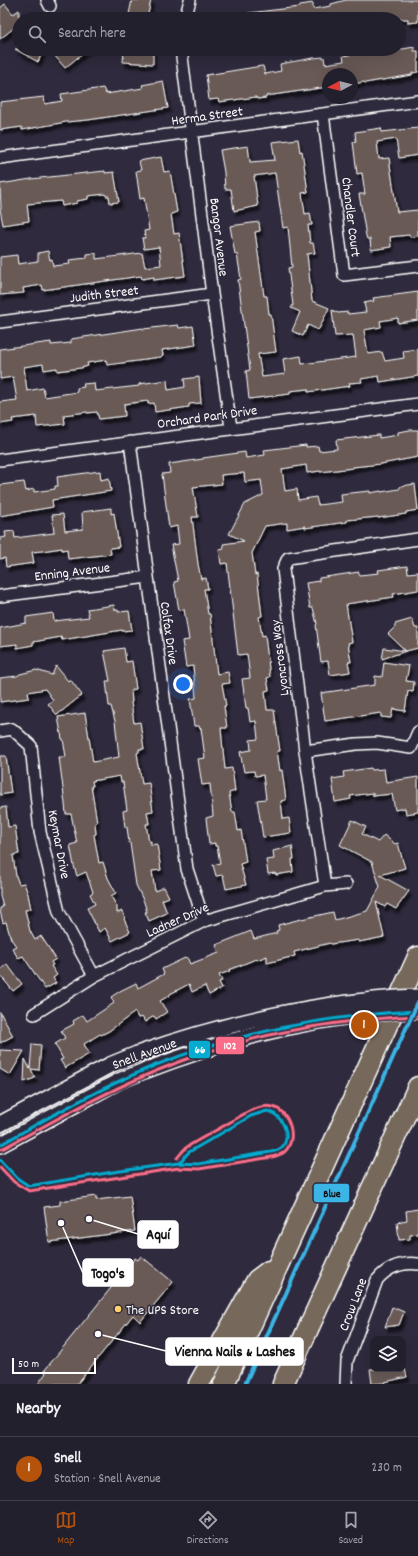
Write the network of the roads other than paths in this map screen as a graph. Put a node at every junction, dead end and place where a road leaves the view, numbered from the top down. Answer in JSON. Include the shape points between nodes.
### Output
{"nodes":[{"id":1,"x":190,"y":0,"type":"edge"},
{"id":2,"x":187,"y":12,"type":"edge"},
{"id":3,"x":182,"y":56,"type":"edge"},
{"id":4,"x":418,"y":101,"type":"edge"},
{"id":5,"x":323,"y":114,"type":"junction"},
{"id":6,"x":192,"y":132,"type":"junction"},
{"id":7,"x":0,"y":158,"type":"edge"},
{"id":8,"x":418,"y":266,"type":"edge"},
{"id":9,"x":212,"y":294,"type":"junction"},
{"id":10,"x":0,"y":322,"type":"edge"},
{"id":11,"x":418,"y":404,"type":"edge"},
{"id":12,"x":231,"y":428,"type":"junction"},
{"id":13,"x":130,"y":442,"type":"junction"},
{"id":14,"x":0,"y":460,"type":"edge"},
{"id":15,"x":418,"y":539,"type":"edge"},
{"id":16,"x":148,"y":577,"type":"junction"},
{"id":17,"x":0,"y":596,"type":"edge"},
{"id":18,"x":0,"y":731,"type":"edge"},
{"id":19,"x":418,"y":732,"type":"edge"},
{"id":20,"x":305,"y":751,"type":"junction"},
{"id":21,"x":346,"y":884,"type":"dead end"},
{"id":22,"x":325,"y":886,"type":"junction"},
{"id":23,"x":204,"y":921,"type":"junction"},
{"id":24,"x":418,"y":957,"type":"edge"},
{"id":25,"x":94,"y":976,"type":"junction"},
{"id":26,"x":418,"y":997,"type":"edge"},
{"id":27,"x":418,"y":1012,"type":"edge"},
{"id":28,"x":34,"y":1014,"type":"dead end"},
{"id":29,"x":418,"y":1087,"type":"edge"},
{"id":30,"x":0,"y":1124,"type":"edge"},
{"id":31,"x":0,"y":1145,"type":"edge"},
{"id":32,"x":279,"y":1263,"type":"junction"},
{"id":33,"x":418,"y":1264,"type":"edge"},
{"id":34,"x":199,"y":1384,"type":"edge"},
{"id":35,"x":224,"y":1384,"type":"edge"},
{"id":36,"x":283,"y":1384,"type":"edge"},
{"id":37,"x":346,"y":1384,"type":"edge"}],
"edges":[{"from":1,"to":2,"type":"street"},
{"from":3,"to":6,"type":"street","name":"Bangor Avenue"},
{"from":4,"to":5,"type":"street","name":"Herma Street"},
{"from":5,"to":6,"type":"street","name":"Herma Street"},
{"from":5,"to":8,"type":"street","name":"Chandler Court","via":[[344,275]]},
{"from":6,"to":7,"type":"street","name":"Herma Street"},
{"from":6,"to":9,"type":"street","name":"Bangor Avenue"},
{"from":9,"to":10,"type":"street","name":"Judith Street"},
{"from":9,"to":12,"type":"street","name":"Bangor Avenue"},
{"from":11,"to":12,"type":"street","name":"Orchard Park Drive"},
{"from":12,"to":13,"type":"street","name":"Orchard Park Drive"},
{"from":13,"to":14,"type":"street","name":"Orchard Park Drive"},
{"from":13,"to":16,"type":"street","name":"Colfax Drive"},
{"from":15,"to":20,"type":"street","name":"Lyoncross Way","via":[[288,558],[283,569]]},
{"from":16,"to":17,"type":"street","name":"Enning Avenue"},
{"from":16,"to":23,"type":"street","name":"Colfax Drive","via":[[187,869]]},
{"from":18,"to":25,"type":"street","name":"Keymar Drive","via":[[12,729],[31,746],[40,832],[59,912]]},
{"from":19,"to":20,"type":"street","via":[[411,748],[377,743]]},
{"from":20,"to":22,"type":"street","name":"Lyoncross Way"},
{"from":21,"to":22,"type":"street","name":"Ladner Drive"},
{"from":22,"to":23,"type":"street","name":"Ladner Drive"},
{"from":23,"to":25,"type":"street","name":"Ladner Drive"},
{"from":24,"to":32,"type":"highway"},
{"from":25,"to":28,"type":"street","name":"Ladner Drive"},
{"from":26,"to":30,"type":"main road","name":"Snell Avenue","bridge":true,"via":[[351,1001],[274,1015],[174,1041],[110,1065]]},
{"from":27,"to":31,"type":"main road","name":"Snell Avenue","bridge":true,"via":[[353,1015],[231,1040],[119,1081]]},
{"from":29,"to":36,"type":"highway"},
{"from":32,"to":34,"type":"highway","via":[[257,1280]]},
{"from":32,"to":35,"type":"highway"},
{"from":33,"to":37,"type":"street","name":"Crow Lane","via":[[406,1263],[393,1267],[377,1280],[347,1361]]}]}
